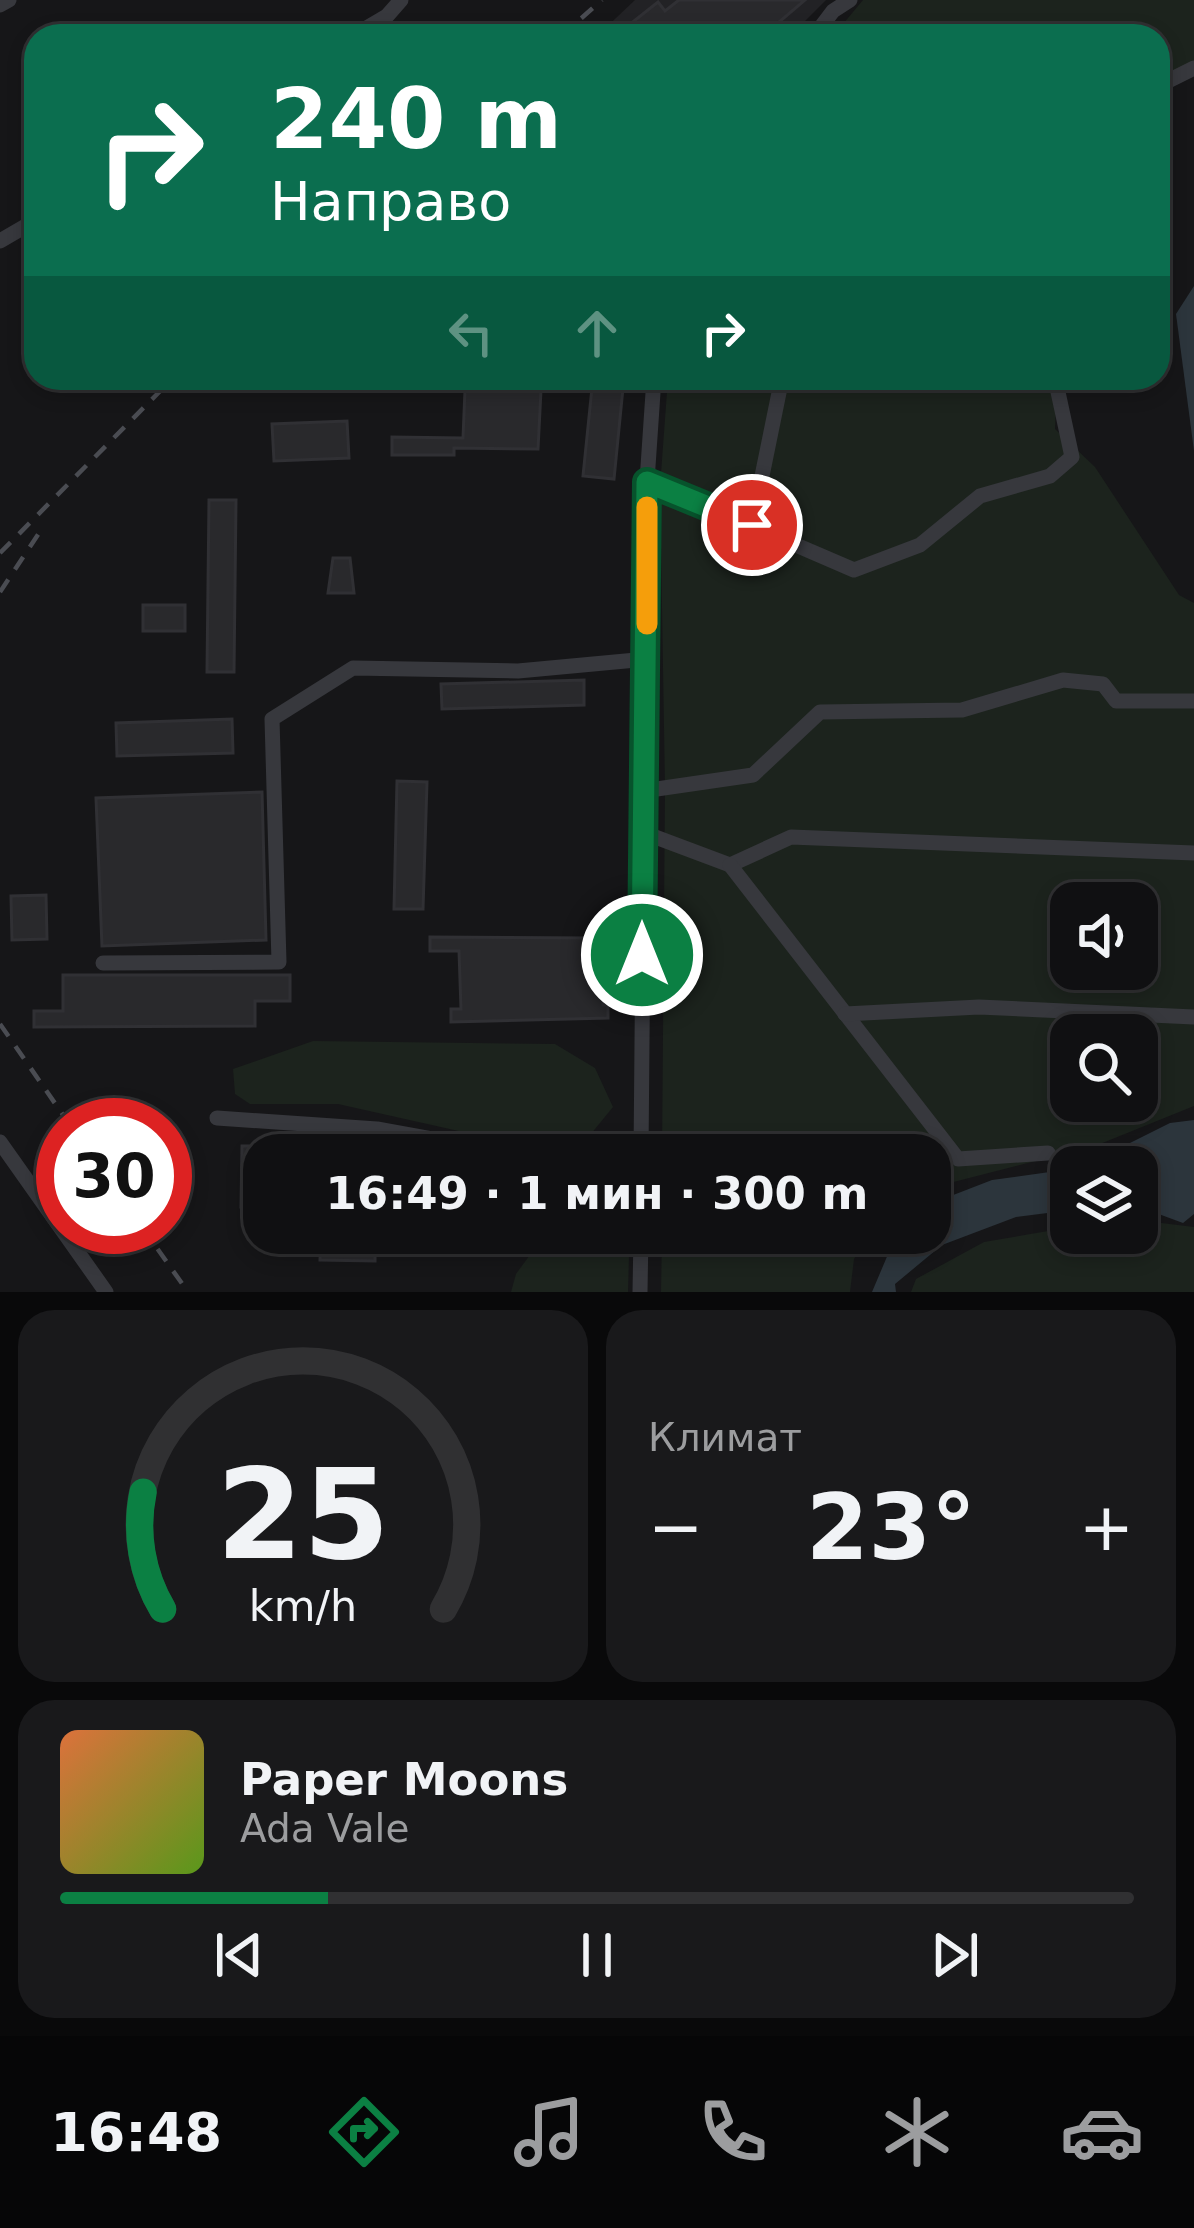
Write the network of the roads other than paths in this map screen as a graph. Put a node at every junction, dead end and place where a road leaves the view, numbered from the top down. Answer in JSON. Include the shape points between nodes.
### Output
{"nodes":[{"id":1,"x":9,"y":0,"type":"edge"},
{"id":2,"x":401,"y":0,"type":"edge"},
{"id":3,"x":850,"y":0,"type":"edge"},
{"id":4,"x":0,"y":5,"type":"edge"},
{"id":5,"x":373,"y":24,"type":"edge"},
{"id":6,"x":823,"y":24,"type":"edge"},
{"id":7,"x":653,"y":390,"type":"edge"},
{"id":8,"x":780,"y":390,"type":"edge"},
{"id":9,"x":1058,"y":390,"type":"edge"},
{"id":10,"x":647,"y":482,"type":"junction"},
{"id":11,"x":752,"y":525,"type":"junction"},
{"id":12,"x":647,"y":659,"type":"junction"},
{"id":13,"x":1194,"y":701,"type":"edge"},
{"id":14,"x":643,"y":791,"type":"junction"},
{"id":15,"x":642,"y":832,"type":"junction"},
{"id":16,"x":1194,"y":854,"type":"edge"},
{"id":17,"x":730,"y":865,"type":"junction"},
{"id":18,"x":104,"y":963,"type":"dead end"},
{"id":19,"x":845,"y":1013,"type":"junction"},
{"id":20,"x":1194,"y":1017,"type":"edge"},
{"id":21,"x":217,"y":1118,"type":"dead end"},
{"id":22,"x":404,"y":1134,"type":"edge"},
{"id":23,"x":641,"y":1134,"type":"edge"},
{"id":24,"x":0,"y":1142,"type":"edge"},
{"id":25,"x":1048,"y":1153,"type":"dead end"},
{"id":26,"x":640,"y":1254,"type":"edge"},
{"id":27,"x":106,"y":1292,"type":"edge"},
{"id":28,"x":640,"y":1292,"type":"edge"}],
"edges":[{"from":1,"to":4,"type":"street"},
{"from":2,"to":5,"type":"street"},
{"from":3,"to":6,"type":"street"},
{"from":7,"to":10,"type":"street"},
{"from":8,"to":11,"type":"street"},
{"from":9,"to":11,"type":"street","via":[[1072,457],[1049,476],[980,496],[920,545],[854,570]]},
{"from":10,"to":11,"type":"street"},
{"from":10,"to":12,"type":"street"},
{"from":12,"to":14,"type":"street"},
{"from":12,"to":18,"type":"street","via":[[518,671],[353,668],[272,719],[279,962]]},
{"from":13,"to":14,"type":"street","via":[[1116,701],[1103,684],[1063,680],[962,710],[820,712],[753,775]]},
{"from":14,"to":15,"type":"street"},
{"from":15,"to":17,"type":"street"},
{"from":15,"to":23,"type":"street"},
{"from":16,"to":17,"type":"street","via":[[790,837]]},
{"from":17,"to":19,"type":"street"},
{"from":19,"to":20,"type":"street","via":[[979,1007]]},
{"from":19,"to":25,"type":"street","via":[[958,1159]]},
{"from":21,"to":22,"type":"street"},
{"from":24,"to":27,"type":"street"},
{"from":26,"to":28,"type":"street"}]}
